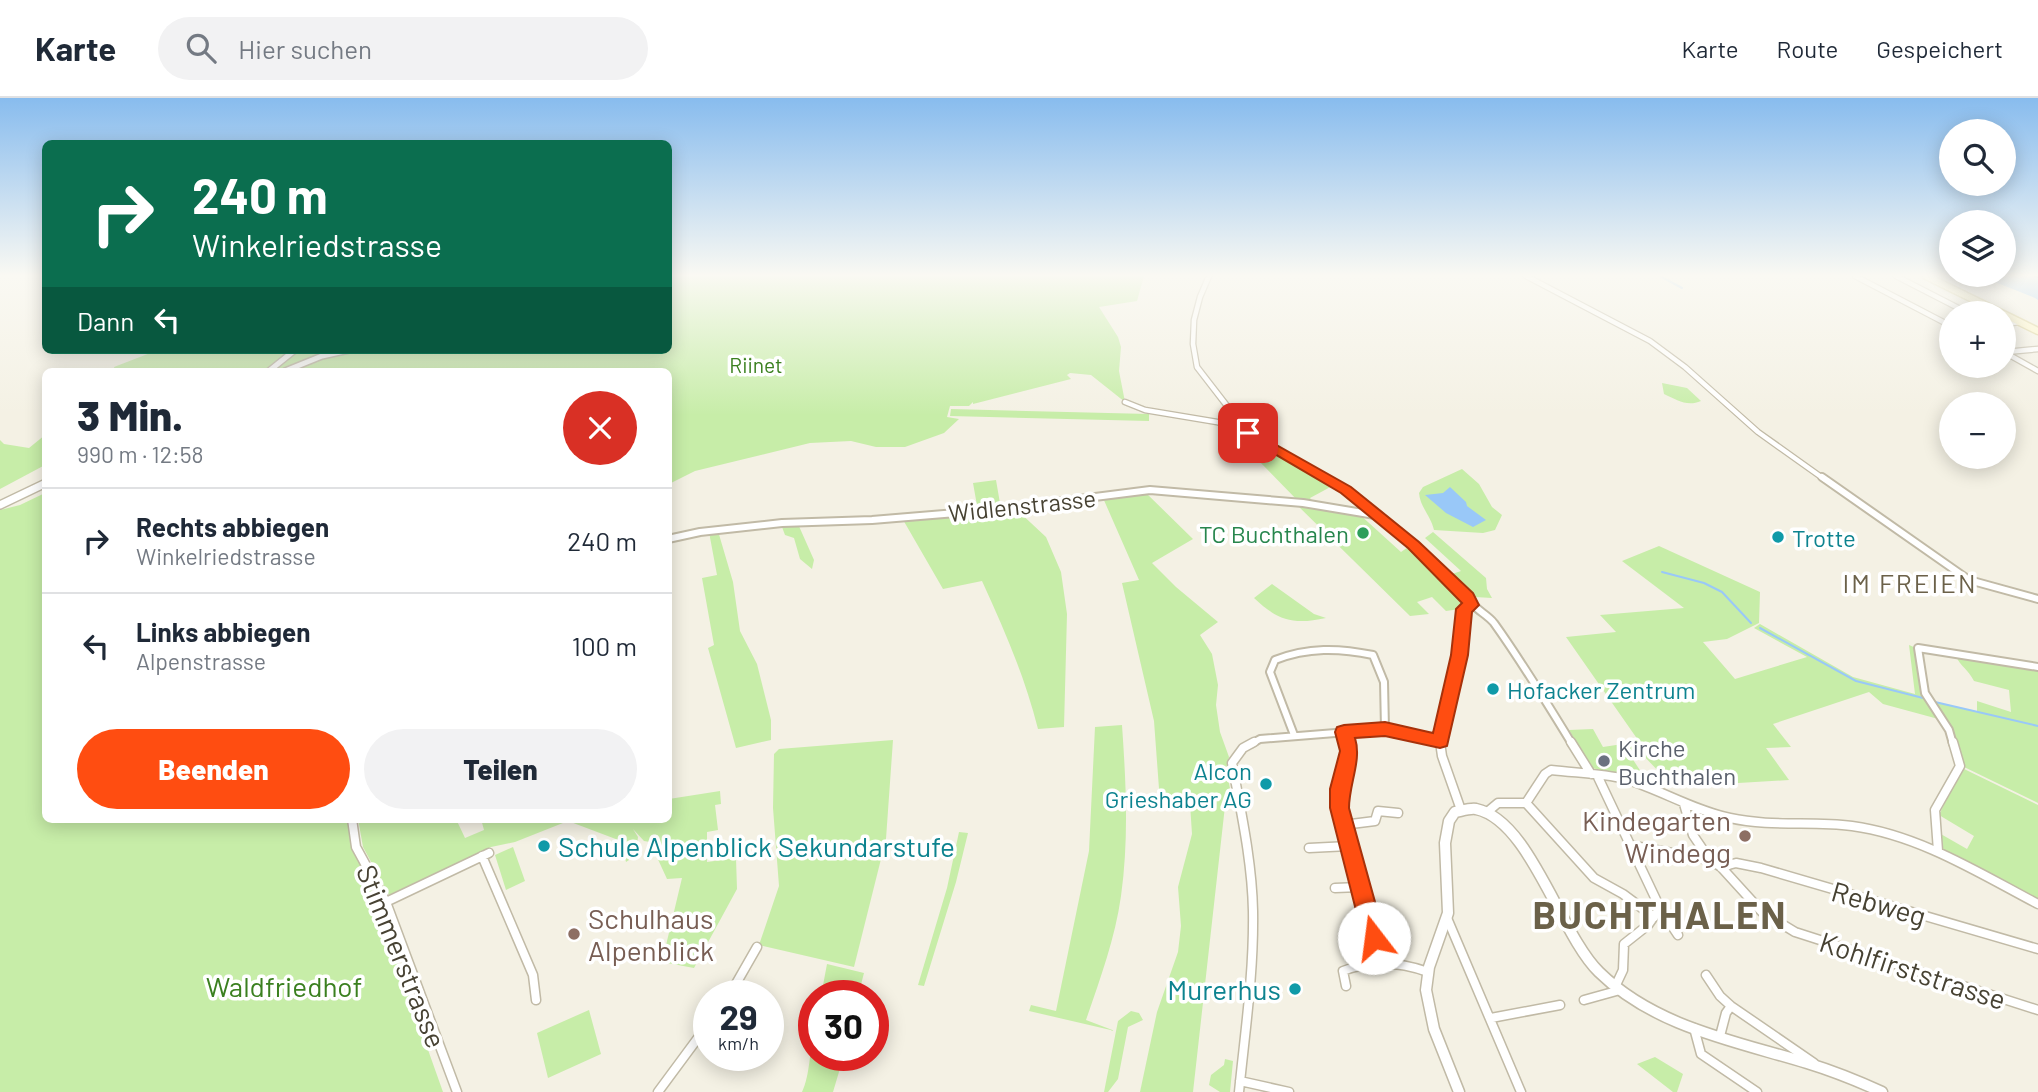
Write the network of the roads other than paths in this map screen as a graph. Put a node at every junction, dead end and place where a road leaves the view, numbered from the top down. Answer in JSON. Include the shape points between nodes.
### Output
{"nodes":[{"id":1,"x":1194,"y":322,"type":"edge"},
{"id":2,"x":1614,"y":322,"type":"edge"},
{"id":3,"x":2021,"y":322,"type":"edge"},
{"id":4,"x":2038,"y":331,"type":"edge"},
{"id":5,"x":2038,"y":349,"type":"edge"},
{"id":6,"x":2016,"y":351,"type":"edge"},
{"id":7,"x":290,"y":354,"type":"edge"},
{"id":8,"x":331,"y":354,"type":"edge"},
{"id":9,"x":2016,"y":359,"type":"edge"},
{"id":10,"x":273,"y":368,"type":"edge"},
{"id":11,"x":292,"y":368,"type":"edge"},
{"id":12,"x":2038,"y":371,"type":"edge"},
{"id":13,"x":1125,"y":402,"type":"dead end"},
{"id":14,"x":1248,"y":433,"type":"junction"},
{"id":15,"x":42,"y":485,"type":"edge"},
{"id":16,"x":0,"y":505,"type":"edge"},
{"id":17,"x":1375,"y":515,"type":"junction"},
{"id":18,"x":672,"y":538,"type":"edge"},
{"id":19,"x":2038,"y":599,"type":"edge"},
{"id":20,"x":1471,"y":605,"type":"junction"},
{"id":21,"x":2038,"y":667,"type":"edge"},
{"id":22,"x":1385,"y":729,"type":"junction"},
{"id":23,"x":1344,"y":732,"type":"junction"},
{"id":24,"x":1294,"y":735,"type":"junction"},
{"id":25,"x":1440,"y":741,"type":"junction"},
{"id":26,"x":1594,"y":774,"type":"junction"},
{"id":27,"x":1526,"y":803,"type":"junction"},
{"id":28,"x":1684,"y":804,"type":"junction"},
{"id":29,"x":1461,"y":810,"type":"junction"},
{"id":30,"x":1398,"y":813,"type":"dead end"},
{"id":31,"x":1486,"y":813,"type":"junction"},
{"id":32,"x":353,"y":823,"type":"edge"},
{"id":33,"x":1343,"y":825,"type":"junction"},
{"id":34,"x":1629,"y":845,"type":"junction"},
{"id":35,"x":1349,"y":846,"type":"junction"},
{"id":36,"x":1309,"y":848,"type":"dead end"},
{"id":37,"x":1938,"y":851,"type":"junction"},
{"id":38,"x":1710,"y":860,"type":"junction"},
{"id":39,"x":1721,"y":867,"type":"junction"},
{"id":40,"x":1360,"y":887,"type":"junction"},
{"id":41,"x":1335,"y":888,"type":"dead end"},
{"id":42,"x":386,"y":902,"type":"junction"},
{"id":43,"x":2038,"y":904,"type":"edge"},
{"id":44,"x":1660,"y":908,"type":"junction"},
{"id":45,"x":1654,"y":917,"type":"junction"},
{"id":46,"x":1447,"y":918,"type":"junction"},
{"id":47,"x":1678,"y":935,"type":"dead end"},
{"id":48,"x":757,"y":947,"type":"dead end"},
{"id":49,"x":2038,"y":948,"type":"edge"},
{"id":50,"x":1381,"y":964,"type":"junction"},
{"id":51,"x":1428,"y":972,"type":"junction"},
{"id":52,"x":1706,"y":975,"type":"dead end"},
{"id":53,"x":738,"y":980,"type":"edge"},
{"id":54,"x":1346,"y":986,"type":"dead end"},
{"id":55,"x":1618,"y":989,"type":"junction"},
{"id":56,"x":537,"y":1000,"type":"dead end"},
{"id":57,"x":1584,"y":1000,"type":"dead end"},
{"id":58,"x":1560,"y":1005,"type":"dead end"},
{"id":59,"x":1731,"y":1006,"type":"junction"},
{"id":60,"x":2038,"y":1010,"type":"edge"},
{"id":61,"x":1491,"y":1018,"type":"junction"},
{"id":62,"x":1694,"y":1028,"type":"junction"},
{"id":63,"x":1720,"y":1036,"type":"junction"},
{"id":64,"x":693,"y":1045,"type":"edge"},
{"id":65,"x":1816,"y":1065,"type":"junction"},
{"id":66,"x":1240,"y":1087,"type":"edge"},
{"id":67,"x":457,"y":1092,"type":"edge"},
{"id":68,"x":658,"y":1092,"type":"edge"},
{"id":69,"x":1289,"y":1092,"type":"edge"},
{"id":70,"x":1459,"y":1092,"type":"edge"},
{"id":71,"x":1521,"y":1092,"type":"edge"},
{"id":72,"x":1757,"y":1092,"type":"edge"},
{"id":73,"x":1882,"y":1092,"type":"edge"}],
"edges":[{"from":1,"to":14,"type":"street","via":[[1197,367]]},
{"from":2,"to":19,"type":"street","via":[[1650,341],[1758,432],[1967,579]]},
{"from":3,"to":4,"type":"main road"},
{"from":5,"to":6,"type":"street"},
{"from":7,"to":10,"type":"street"},
{"from":8,"to":11,"type":"street"},
{"from":9,"to":12,"type":"street"},
{"from":13,"to":14,"type":"street"},
{"from":14,"to":17,"type":"street","via":[[1329,477]]},
{"from":15,"to":16,"type":"street"},
{"from":17,"to":18,"type":"street","name":"Widlenstrasse","via":[[1303,503],[1150,490],[992,510],[782,523]]},
{"from":17,"to":20,"type":"street","via":[[1441,570]]},
{"from":20,"to":25,"type":"street","via":[[1464,609],[1460,655]]},
{"from":20,"to":26,"type":"street","via":[[1488,615]]},
{"from":21,"to":37,"type":"street","via":[[1918,648],[1925,694],[1949,730],[1960,766],[1935,810]]},
{"from":22,"to":23,"type":"street"},
{"from":22,"to":24,"type":"street","via":[[1382,671],[1373,655],[1341,647],[1293,652],[1275,660],[1270,672]]},
{"from":22,"to":25,"type":"street"},
{"from":23,"to":24,"type":"street"},
{"from":23,"to":33,"type":"street","via":[[1350,751],[1339,798]]},
{"from":24,"to":66,"type":"street","via":[[1260,738],[1243,748],[1232,763],[1253,909]]},
{"from":25,"to":29,"type":"street"},
{"from":26,"to":27,"type":"street","via":[[1549,771]]},
{"from":26,"to":28,"type":"street","via":[[1636,783]]},
{"from":26,"to":34,"type":"street"},
{"from":27,"to":31,"type":"street","via":[[1494,802]]},
{"from":27,"to":45,"type":"street","via":[[1595,880]]},
{"from":28,"to":37,"type":"street","via":[[1730,818],[1779,825],[1852,826]]},
{"from":28,"to":38,"type":"street","name":"Kohlfirststrasse","via":[[1693,835]]},
{"from":29,"to":31,"type":"street"},
{"from":29,"to":46,"type":"street","via":[[1448,824]]},
{"from":30,"to":33,"type":"street","via":[[1378,811],[1376,821]]},
{"from":31,"to":55,"type":"street","via":[[1527,853],[1578,946]]},
{"from":32,"to":42,"type":"street","name":"Stimmerstrasse","via":[[356,847]]},
{"from":33,"to":35,"type":"street"},
{"from":34,"to":38,"type":"street"},
{"from":34,"to":44,"type":"street"},
{"from":35,"to":36,"type":"street"},
{"from":35,"to":40,"type":"street"},
{"from":37,"to":43,"type":"street"},
{"from":38,"to":39,"type":"street","name":"Kohlfirststrasse"},
{"from":39,"to":49,"type":"street","name":"Rebweg","via":[[1737,863],[1761,868]]},
{"from":39,"to":60,"type":"street","name":"Kohlfirststrasse","via":[[1762,912],[1795,933]]},
{"from":40,"to":41,"type":"street"},
{"from":40,"to":50,"type":"street"},
{"from":42,"to":56,"type":"street","via":[[486,855],[533,975]]},
{"from":42,"to":67,"type":"street","name":"Stimmerstrasse"},
{"from":44,"to":45,"type":"street"},
{"from":44,"to":47,"type":"street"},
{"from":45,"to":55,"type":"street","via":[[1624,944]]},
{"from":46,"to":51,"type":"street"},
{"from":46,"to":61,"type":"street"},
{"from":48,"to":53,"type":"street"},
{"from":50,"to":51,"type":"street","via":[[1413,965]]},
{"from":50,"to":54,"type":"street","via":[[1354,965],[1343,971]]},
{"from":51,"to":70,"type":"street","via":[[1429,1007]]},
{"from":52,"to":59,"type":"street"},
{"from":55,"to":57,"type":"street"},
{"from":55,"to":62,"type":"street","via":[[1672,1022]]},
{"from":58,"to":61,"type":"street"},
{"from":59,"to":63,"type":"street"},
{"from":59,"to":65,"type":"street"},
{"from":61,"to":71,"type":"street"},
{"from":62,"to":63,"type":"street"},
{"from":62,"to":72,"type":"street","via":[[1702,1054]]},
{"from":63,"to":65,"type":"street"},
{"from":64,"to":68,"type":"street"},
{"from":65,"to":73,"type":"street"},
{"from":66,"to":69,"type":"street"}]}
